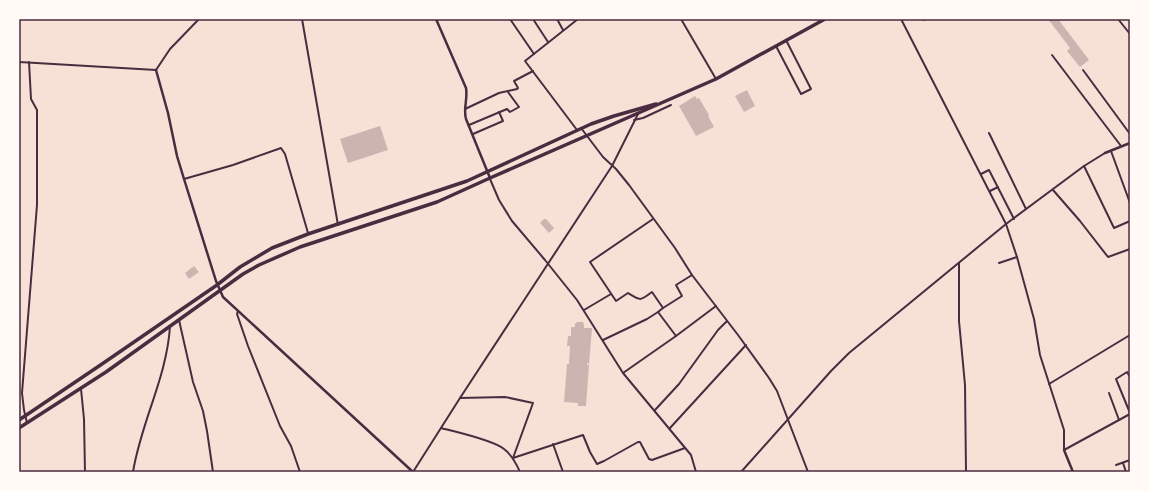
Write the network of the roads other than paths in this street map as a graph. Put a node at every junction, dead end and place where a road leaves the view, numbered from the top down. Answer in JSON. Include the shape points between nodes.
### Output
{"nodes":[{"id":1,"x":199,"y":19,"type":"edge"},
{"id":2,"x":302,"y":19,"type":"edge"},
{"id":3,"x":436,"y":19,"type":"edge"},
{"id":4,"x":510,"y":19,"type":"edge"},
{"id":5,"x":533,"y":19,"type":"edge"},
{"id":6,"x":556,"y":19,"type":"edge"},
{"id":7,"x":578,"y":19,"type":"edge"},
{"id":8,"x":681,"y":19,"type":"edge"},
{"id":9,"x":825,"y":19,"type":"edge"},
{"id":10,"x":900,"y":19,"type":"edge"},
{"id":11,"x":1118,"y":19,"type":"edge"},
{"id":12,"x":563,"y":30,"type":"junction"},
{"id":13,"x":1130,"y":34,"type":"edge"},
{"id":14,"x":786,"y":40,"type":"junction"},
{"id":15,"x":548,"y":42,"type":"junction"},
{"id":16,"x":776,"y":46,"type":"junction"},
{"id":17,"x":534,"y":54,"type":"junction"},
{"id":18,"x":1052,"y":55,"type":"dead end"},
{"id":19,"x":19,"y":62,"type":"edge"},
{"id":20,"x":29,"y":62,"type":"junction"},
{"id":21,"x":156,"y":70,"type":"junction"},
{"id":22,"x":1083,"y":70,"type":"dead end"},
{"id":23,"x":533,"y":71,"type":"junction"},
{"id":24,"x":716,"y":79,"type":"junction"},
{"id":25,"x":508,"y":91,"type":"junction"},
{"id":26,"x":669,"y":100,"type":"junction"},
{"id":27,"x":671,"y":105,"type":"dead end"},
{"id":28,"x":464,"y":110,"type":"junction"},
{"id":29,"x":500,"y":112,"type":"junction"},
{"id":30,"x":638,"y":114,"type":"junction"},
{"id":31,"x":634,"y":120,"type":"junction"},
{"id":32,"x":469,"y":125,"type":"junction"},
{"id":33,"x":579,"y":129,"type":"junction"},
{"id":34,"x":989,"y":133,"type":"dead end"},
{"id":35,"x":472,"y":134,"type":"junction"},
{"id":36,"x":1130,"y":134,"type":"edge"},
{"id":37,"x":587,"y":135,"type":"junction"},
{"id":38,"x":1130,"y":143,"type":"edge"},
{"id":39,"x":1121,"y":146,"type":"junction"},
{"id":40,"x":1111,"y":150,"type":"junction"},
{"id":41,"x":1105,"y":152,"type":"joint"},
{"id":42,"x":612,"y":166,"type":"junction"},
{"id":43,"x":1084,"y":166,"type":"junction"},
{"id":44,"x":487,"y":172,"type":"junction"},
{"id":45,"x":981,"y":174,"type":"junction"},
{"id":46,"x":490,"y":178,"type":"junction"},
{"id":47,"x":184,"y":179,"type":"junction"},
{"id":48,"x":998,"y":187,"type":"junction"},
{"id":49,"x":1053,"y":190,"type":"junction"},
{"id":50,"x":990,"y":191,"type":"junction"},
{"id":51,"x":1130,"y":203,"type":"edge"},
{"id":52,"x":1026,"y":210,"type":"junction"},
{"id":53,"x":653,"y":219,"type":"junction"},
{"id":54,"x":1014,"y":219,"type":"junction"},
{"id":55,"x":1130,"y":221,"type":"edge"},
{"id":56,"x":1006,"y":224,"type":"junction"},
{"id":57,"x":338,"y":225,"type":"junction"},
{"id":58,"x":308,"y":234,"type":"junction"},
{"id":59,"x":1130,"y":249,"type":"edge"},
{"id":60,"x":1017,"y":257,"type":"junction"},
{"id":61,"x":959,"y":263,"type":"junction"},
{"id":62,"x":998,"y":263,"type":"dead end"},
{"id":63,"x":548,"y":264,"type":"junction"},
{"id":64,"x":692,"y":275,"type":"junction"},
{"id":65,"x":217,"y":285,"type":"junction"},
{"id":66,"x":220,"y":291,"type":"junction"},
{"id":67,"x":611,"y":294,"type":"junction"},
{"id":68,"x":716,"y":306,"type":"junction"},
{"id":69,"x":663,"y":308,"type":"junction"},
{"id":70,"x":584,"y":310,"type":"junction"},
{"id":71,"x":238,"y":311,"type":"junction"},
{"id":72,"x":177,"y":312,"type":"junction"},
{"id":73,"x":658,"y":312,"type":"junction"},
{"id":74,"x":179,"y":320,"type":"junction"},
{"id":75,"x":727,"y":321,"type":"junction"},
{"id":76,"x":170,"y":326,"type":"junction"},
{"id":77,"x":676,"y":336,"type":"junction"},
{"id":78,"x":1130,"y":336,"type":"edge"},
{"id":79,"x":603,"y":340,"type":"junction"},
{"id":80,"x":746,"y":345,"type":"junction"},
{"id":81,"x":101,"y":365,"type":"junction"},
{"id":82,"x":106,"y":372,"type":"junction"},
{"id":83,"x":624,"y":373,"type":"junction"},
{"id":84,"x":1130,"y":378,"type":"edge"},
{"id":85,"x":1049,"y":384,"type":"junction"},
{"id":86,"x":81,"y":389,"type":"junction"},
{"id":87,"x":1109,"y":393,"type":"dead end"},
{"id":88,"x":460,"y":398,"type":"junction"},
{"id":89,"x":655,"y":410,"type":"junction"},
{"id":90,"x":1130,"y":414,"type":"edge"},
{"id":91,"x":25,"y":416,"type":"junction"},
{"id":92,"x":788,"y":419,"type":"junction"},
{"id":93,"x":19,"y":420,"type":"edge"},
{"id":94,"x":1119,"y":420,"type":"junction"},
{"id":95,"x":27,"y":424,"type":"junction"},
{"id":96,"x":19,"y":428,"type":"edge"},
{"id":97,"x":441,"y":428,"type":"junction"},
{"id":98,"x":670,"y":428,"type":"junction"},
{"id":99,"x":553,"y":444,"type":"junction"},
{"id":100,"x":686,"y":448,"type":"junction"},
{"id":101,"x":1064,"y":450,"type":"junction"},
{"id":102,"x":513,"y":458,"type":"junction"},
{"id":103,"x":1130,"y":460,"type":"edge"},
{"id":104,"x":1123,"y":463,"type":"junction"},
{"id":105,"x":1116,"y":465,"type":"dead end"},
{"id":106,"x":85,"y":472,"type":"edge"},
{"id":107,"x":133,"y":472,"type":"edge"},
{"id":108,"x":212,"y":472,"type":"edge"},
{"id":109,"x":300,"y":472,"type":"edge"},
{"id":110,"x":413,"y":472,"type":"edge"},
{"id":111,"x":520,"y":472,"type":"edge"},
{"id":112,"x":563,"y":472,"type":"edge"},
{"id":113,"x":696,"y":472,"type":"edge"},
{"id":114,"x":741,"y":472,"type":"edge"},
{"id":115,"x":808,"y":472,"type":"edge"},
{"id":116,"x":966,"y":472,"type":"edge"},
{"id":117,"x":1073,"y":472,"type":"edge"},
{"id":118,"x":1126,"y":472,"type":"edge"}],
"edges":[{"from":1,"to":21,"type":"street","via":[[170,49]]},
{"from":2,"to":57,"type":"street"},
{"from":3,"to":28,"type":"street","via":[[466,88]]},
{"from":4,"to":17,"type":"street"},
{"from":5,"to":15,"type":"street"},
{"from":6,"to":12,"type":"street"},
{"from":7,"to":12,"type":"street"},
{"from":8,"to":24,"type":"street"},
{"from":9,"to":14,"type":"highway"},
{"from":10,"to":45,"type":"street"},
{"from":11,"to":13,"type":"street"},
{"from":12,"to":15,"type":"street"},
{"from":14,"to":16,"type":"highway"},
{"from":14,"to":16,"type":"street","via":[[811,89],[801,94]]},
{"from":15,"to":17,"type":"street"},
{"from":16,"to":24,"type":"highway"},
{"from":17,"to":23,"type":"street","via":[[525,61]]},
{"from":18,"to":39,"type":"street"},
{"from":19,"to":20,"type":"street"},
{"from":20,"to":21,"type":"street"},
{"from":20,"to":91,"type":"street","via":[[31,99],[37,110],[36,205],[22,393]]},
{"from":21,"to":47,"type":"street"},
{"from":22,"to":36,"type":"street"},
{"from":23,"to":25,"type":"street","via":[[514,81],[518,88]]},
{"from":23,"to":33,"type":"street"},
{"from":24,"to":26,"type":"highway"},
{"from":25,"to":28,"type":"street","via":[[491,96]]},
{"from":25,"to":29,"type":"street","via":[[519,107],[510,112],[507,109]]},
{"from":26,"to":30,"type":"highway"},
{"from":26,"to":33,"type":"highway"},
{"from":27,"to":31,"type":"street"},
{"from":28,"to":32,"type":"street"},
{"from":29,"to":32,"type":"street"},
{"from":29,"to":35,"type":"street","via":[[503,121]]},
{"from":30,"to":31,"type":"street"},
{"from":30,"to":37,"type":"highway"},
{"from":31,"to":42,"type":"street"},
{"from":32,"to":35,"type":"street"},
{"from":33,"to":37,"type":"street"},
{"from":33,"to":44,"type":"highway"},
{"from":34,"to":52,"type":"street"},
{"from":35,"to":44,"type":"street"},
{"from":37,"to":42,"type":"street"},
{"from":37,"to":46,"type":"highway"},
{"from":38,"to":39,"type":"street"},
{"from":39,"to":40,"type":"street"},
{"from":40,"to":41,"type":"street"},
{"from":40,"to":51,"type":"street"},
{"from":41,"to":43,"type":"street"},
{"from":42,"to":53,"type":"street"},
{"from":42,"to":63,"type":"street"},
{"from":43,"to":49,"type":"street"},
{"from":43,"to":55,"type":"street","via":[[1114,228]]},
{"from":44,"to":46,"type":"street"},
{"from":44,"to":57,"type":"highway","via":[[454,186]]},
{"from":45,"to":48,"type":"street","via":[[989,170]]},
{"from":45,"to":50,"type":"street"},
{"from":46,"to":63,"type":"street","via":[[499,200],[512,221]]},
{"from":46,"to":66,"type":"highway","via":[[431,204],[283,253],[250,269]]},
{"from":47,"to":58,"type":"street","via":[[281,148],[285,154]]},
{"from":47,"to":65,"type":"street"},
{"from":48,"to":50,"type":"street"},
{"from":48,"to":54,"type":"street"},
{"from":49,"to":52,"type":"street"},
{"from":49,"to":59,"type":"street","via":[[1108,257]]},
{"from":50,"to":56,"type":"street"},
{"from":52,"to":54,"type":"street"},
{"from":53,"to":64,"type":"street"},
{"from":53,"to":67,"type":"street","via":[[590,262]]},
{"from":54,"to":56,"type":"street"},
{"from":56,"to":60,"type":"street"},
{"from":56,"to":61,"type":"street"},
{"from":57,"to":58,"type":"highway"},
{"from":58,"to":65,"type":"highway","via":[[259,256]]},
{"from":60,"to":62,"type":"street"},
{"from":60,"to":85,"type":"street"},
{"from":61,"to":92,"type":"street","via":[[844,358]]},
{"from":61,"to":116,"type":"street"},
{"from":63,"to":70,"type":"street"},
{"from":63,"to":88,"type":"street"},
{"from":64,"to":68,"type":"street"},
{"from":64,"to":69,"type":"street","via":[[676,285],[682,296]]},
{"from":65,"to":66,"type":"street"},
{"from":65,"to":72,"type":"highway"},
{"from":66,"to":71,"type":"street"},
{"from":66,"to":74,"type":"highway"},
{"from":67,"to":69,"type":"street","via":[[616,300],[628,293],[642,300],[652,292]]},
{"from":67,"to":70,"type":"street"},
{"from":68,"to":75,"type":"street"},
{"from":68,"to":77,"type":"street"},
{"from":69,"to":73,"type":"street"},
{"from":70,"to":79,"type":"street"},
{"from":71,"to":109,"type":"street","via":[[248,346]]},
{"from":71,"to":110,"type":"street"},
{"from":72,"to":74,"type":"highway"},
{"from":72,"to":81,"type":"highway"},
{"from":73,"to":77,"type":"street"},
{"from":73,"to":79,"type":"street"},
{"from":74,"to":76,"type":"highway"},
{"from":74,"to":108,"type":"street","via":[[207,431]]},
{"from":75,"to":80,"type":"street"},
{"from":75,"to":89,"type":"street","via":[[679,384]]},
{"from":76,"to":82,"type":"highway"},
{"from":76,"to":107,"type":"street","via":[[168,352],[162,377],[148,414]]},
{"from":77,"to":83,"type":"street"},
{"from":78,"to":85,"type":"street"},
{"from":79,"to":83,"type":"street"},
{"from":80,"to":92,"type":"street","via":[[777,391]]},
{"from":80,"to":98,"type":"street"},
{"from":81,"to":82,"type":"highway"},
{"from":81,"to":91,"type":"highway"},
{"from":82,"to":86,"type":"highway"},
{"from":83,"to":89,"type":"street"},
{"from":84,"to":90,"type":"street","via":[[1127,372],[1116,379]]},
{"from":85,"to":101,"type":"street","via":[[1064,430]]},
{"from":86,"to":95,"type":"highway"},
{"from":86,"to":106,"type":"street"},
{"from":87,"to":94,"type":"street"},
{"from":88,"to":97,"type":"street"},
{"from":88,"to":102,"type":"street","via":[[505,397],[533,403]]},
{"from":89,"to":98,"type":"street"},
{"from":90,"to":94,"type":"street"},
{"from":91,"to":93,"type":"highway"},
{"from":91,"to":95,"type":"street"},
{"from":92,"to":114,"type":"street"},
{"from":92,"to":115,"type":"street"},
{"from":94,"to":101,"type":"street"},
{"from":95,"to":96,"type":"highway"},
{"from":97,"to":102,"type":"street","via":[[498,445]]},
{"from":97,"to":110,"type":"street"},
{"from":98,"to":100,"type":"street"},
{"from":99,"to":100,"type":"street","via":[[583,435],[596,464],[638,442],[652,460]]},
{"from":99,"to":102,"type":"street"},
{"from":99,"to":112,"type":"street"},
{"from":100,"to":113,"type":"street","via":[[692,455]]},
{"from":101,"to":117,"type":"street"},
{"from":102,"to":111,"type":"street"},
{"from":103,"to":104,"type":"street"},
{"from":104,"to":105,"type":"street"},
{"from":104,"to":118,"type":"street"}]}
